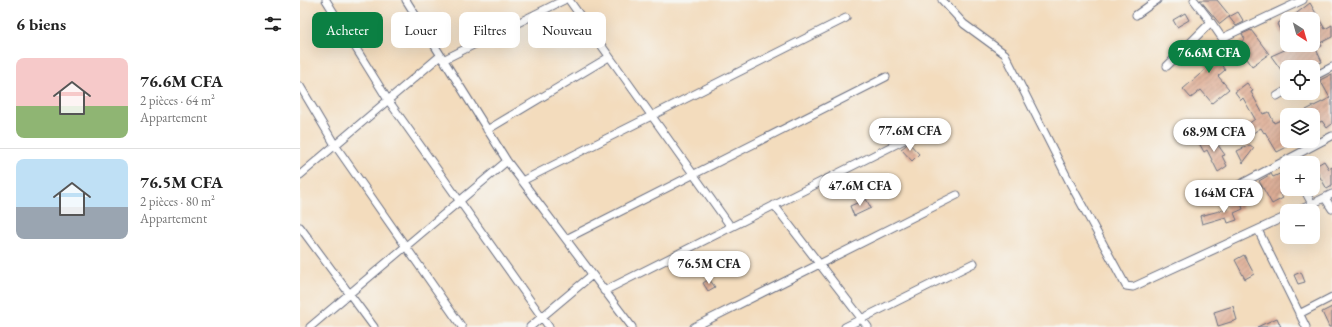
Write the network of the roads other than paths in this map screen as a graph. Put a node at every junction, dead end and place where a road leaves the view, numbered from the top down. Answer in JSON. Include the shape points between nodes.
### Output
{"nodes":[{"id":1,"x":326,"y":0,"type":"edge"},
{"id":2,"x":406,"y":0,"type":"edge"},
{"id":3,"x":564,"y":0,"type":"edge"},
{"id":4,"x":569,"y":0,"type":"edge"},
{"id":5,"x":942,"y":0,"type":"edge"},
{"id":6,"x":1157,"y":0,"type":"edge"},
{"id":7,"x":1194,"y":0,"type":"edge"},
{"id":8,"x":1303,"y":0,"type":"edge"},
{"id":9,"x":1136,"y":15,"type":"dead end"},
{"id":10,"x":846,"y":18,"type":"dead end"},
{"id":11,"x":1211,"y":22,"type":"junction"},
{"id":12,"x":1222,"y":38,"type":"junction"},
{"id":13,"x":609,"y":57,"type":"junction"},
{"id":14,"x":1235,"y":57,"type":"dead end"},
{"id":15,"x":441,"y":58,"type":"junction"},
{"id":16,"x":1168,"y":66,"type":"dead end"},
{"id":17,"x":1332,"y":67,"type":"edge"},
{"id":18,"x":1320,"y":73,"type":"edge"},
{"id":19,"x":886,"y":77,"type":"dead end"},
{"id":20,"x":300,"y":86,"type":"edge"},
{"id":21,"x":1280,"y":94,"type":"edge"},
{"id":22,"x":1277,"y":96,"type":"dead end"},
{"id":23,"x":388,"y":100,"type":"junction"},
{"id":24,"x":652,"y":116,"type":"junction"},
{"id":25,"x":487,"y":130,"type":"junction"},
{"id":26,"x":922,"y":131,"type":"dead end"},
{"id":27,"x":1332,"y":136,"type":"edge"},
{"id":28,"x":335,"y":145,"type":"junction"},
{"id":29,"x":1298,"y":156,"type":"edge"},
{"id":30,"x":507,"y":162,"type":"junction"},
{"id":31,"x":1280,"y":166,"type":"edge"},
{"id":32,"x":693,"y":174,"type":"junction"},
{"id":33,"x":300,"y":175,"type":"edge"},
{"id":34,"x":522,"y":181,"type":"junction"},
{"id":35,"x":1233,"y":188,"type":"dead end"},
{"id":36,"x":957,"y":195,"type":"dead end"},
{"id":37,"x":1308,"y":196,"type":"edge"},
{"id":38,"x":1329,"y":196,"type":"edge"},
{"id":39,"x":460,"y":202,"type":"junction"},
{"id":40,"x":1312,"y":204,"type":"joint"},
{"id":41,"x":774,"y":205,"type":"junction"},
{"id":42,"x":1332,"y":209,"type":"edge"},
{"id":43,"x":1280,"y":219,"type":"edge"},
{"id":44,"x":300,"y":227,"type":"edge"},
{"id":45,"x":731,"y":227,"type":"junction"},
{"id":46,"x":1258,"y":230,"type":"junction"},
{"id":47,"x":566,"y":239,"type":"junction"},
{"id":48,"x":406,"y":247,"type":"junction"},
{"id":49,"x":974,"y":263,"type":"dead end"},
{"id":50,"x":820,"y":264,"type":"junction"},
{"id":51,"x":592,"y":275,"type":"junction"},
{"id":52,"x":604,"y":290,"type":"junction"},
{"id":53,"x":350,"y":294,"type":"junction"},
{"id":54,"x":1332,"y":297,"type":"edge"},
{"id":55,"x":1299,"y":314,"type":"junction"},
{"id":56,"x":542,"y":317,"type":"junction"},
{"id":57,"x":862,"y":319,"type":"junction"},
{"id":58,"x":310,"y":327,"type":"edge"},
{"id":59,"x":374,"y":327,"type":"edge"},
{"id":60,"x":462,"y":327,"type":"edge"},
{"id":61,"x":530,"y":327,"type":"edge"},
{"id":62,"x":548,"y":327,"type":"edge"},
{"id":63,"x":632,"y":327,"type":"edge"},
{"id":64,"x":694,"y":327,"type":"edge"},
{"id":65,"x":846,"y":327,"type":"edge"},
{"id":66,"x":868,"y":327,"type":"edge"},
{"id":67,"x":1306,"y":327,"type":"edge"}],
"edges":[{"from":1,"to":23,"type":"street"},
{"from":2,"to":15,"type":"street"},
{"from":3,"to":15,"type":"street"},
{"from":4,"to":13,"type":"street"},
{"from":5,"to":46,"type":"street","via":[[964,24],[1005,54],[1070,183],[1126,286],[1133,287]]},
{"from":6,"to":9,"type":"street"},
{"from":7,"to":11,"type":"street"},
{"from":8,"to":12,"type":"street"},
{"from":10,"to":24,"type":"street"},
{"from":11,"to":12,"type":"street"},
{"from":11,"to":16,"type":"street"},
{"from":12,"to":14,"type":"street"},
{"from":13,"to":24,"type":"street"},
{"from":13,"to":25,"type":"street"},
{"from":15,"to":23,"type":"street"},
{"from":15,"to":25,"type":"street"},
{"from":17,"to":18,"type":"street"},
{"from":19,"to":32,"type":"street"},
{"from":20,"to":28,"type":"street"},
{"from":21,"to":22,"type":"street"},
{"from":23,"to":28,"type":"street"},
{"from":23,"to":39,"type":"street"},
{"from":24,"to":32,"type":"street"},
{"from":24,"to":34,"type":"street"},
{"from":25,"to":30,"type":"street"},
{"from":26,"to":41,"type":"street"},
{"from":27,"to":29,"type":"street"},
{"from":28,"to":33,"type":"street"},
{"from":28,"to":48,"type":"street"},
{"from":30,"to":34,"type":"street"},
{"from":30,"to":39,"type":"street"},
{"from":31,"to":35,"type":"street"},
{"from":32,"to":45,"type":"street"},
{"from":32,"to":47,"type":"street"},
{"from":34,"to":47,"type":"street"},
{"from":36,"to":50,"type":"street"},
{"from":37,"to":40,"type":"street"},
{"from":38,"to":40,"type":"street"},
{"from":38,"to":42,"type":"street"},
{"from":39,"to":48,"type":"street"},
{"from":39,"to":56,"type":"street"},
{"from":41,"to":45,"type":"street"},
{"from":41,"to":50,"type":"street"},
{"from":43,"to":46,"type":"street"},
{"from":44,"to":53,"type":"street"},
{"from":45,"to":52,"type":"street"},
{"from":46,"to":55,"type":"street"},
{"from":47,"to":51,"type":"street"},
{"from":48,"to":53,"type":"street"},
{"from":48,"to":60,"type":"street"},
{"from":49,"to":57,"type":"street"},
{"from":50,"to":57,"type":"street"},
{"from":50,"to":64,"type":"street"},
{"from":51,"to":52,"type":"street"},
{"from":51,"to":56,"type":"street"},
{"from":52,"to":63,"type":"street"},
{"from":53,"to":58,"type":"street"},
{"from":53,"to":59,"type":"street"},
{"from":54,"to":55,"type":"street"},
{"from":55,"to":67,"type":"street"},
{"from":56,"to":61,"type":"street"},
{"from":56,"to":62,"type":"street"},
{"from":57,"to":65,"type":"street"},
{"from":57,"to":66,"type":"street"}]}
